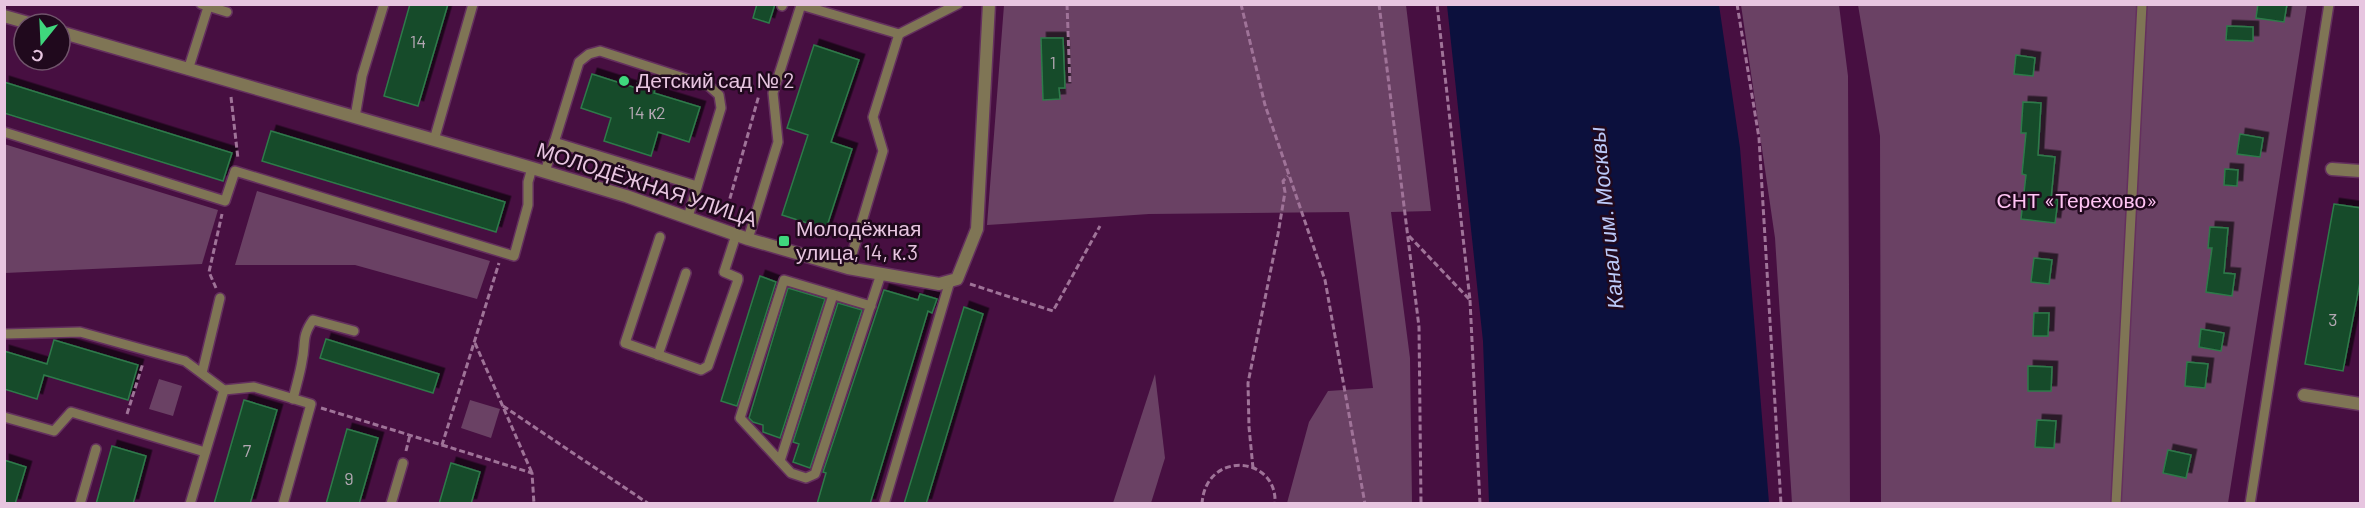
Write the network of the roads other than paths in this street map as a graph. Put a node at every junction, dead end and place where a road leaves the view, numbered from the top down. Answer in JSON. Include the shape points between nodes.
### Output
{"nodes":[{"id":1,"x":384,"y":4,"type":"edge"},
{"id":2,"x":473,"y":4,"type":"edge"},
{"id":3,"x":958,"y":4,"type":"edge"},
{"id":4,"x":989,"y":4,"type":"edge"},
{"id":5,"x":2142,"y":4,"type":"edge"},
{"id":6,"x":2329,"y":4,"type":"edge"},
{"id":7,"x":206,"y":5,"type":"edge"},
{"id":8,"x":227,"y":12,"type":"dead end"},
{"id":9,"x":899,"y":34,"type":"junction"},
{"id":10,"x":72,"y":36,"type":"edge"},
{"id":11,"x":188,"y":70,"type":"junction"},
{"id":12,"x":355,"y":117,"type":"junction"},
{"id":13,"x":4,"y":132,"type":"edge"},
{"id":14,"x":434,"y":140,"type":"junction"},
{"id":15,"x":554,"y":142,"type":"junction"},
{"id":16,"x":532,"y":168,"type":"junction"},
{"id":17,"x":2332,"y":169,"type":"dead end"},
{"id":18,"x":2361,"y":171,"type":"edge"},
{"id":19,"x":545,"y":172,"type":"junction"},
{"id":20,"x":697,"y":186,"type":"junction"},
{"id":21,"x":688,"y":217,"type":"junction"},
{"id":22,"x":660,"y":237,"type":"dead end"},
{"id":23,"x":742,"y":237,"type":"junction"},
{"id":24,"x":848,"y":268,"type":"junction"},
{"id":25,"x":686,"y":273,"type":"dead end"},
{"id":26,"x":881,"y":274,"type":"junction"},
{"id":27,"x":953,"y":280,"type":"junction"},
{"id":28,"x":833,"y":295,"type":"junction"},
{"id":29,"x":220,"y":298,"type":"road end"},
{"id":30,"x":871,"y":306,"type":"junction"},
{"id":31,"x":354,"y":331,"type":"dead end"},
{"id":32,"x":4,"y":334,"type":"edge"},
{"id":33,"x":658,"y":355,"type":"junction"},
{"id":34,"x":202,"y":373,"type":"junction"},
{"id":35,"x":224,"y":390,"type":"junction"},
{"id":36,"x":2304,"y":395,"type":"dead end"},
{"id":37,"x":293,"y":399,"type":"junction"},
{"id":38,"x":2361,"y":404,"type":"edge"},
{"id":39,"x":4,"y":417,"type":"edge"},
{"id":40,"x":96,"y":449,"type":"dead end"},
{"id":41,"x":205,"y":452,"type":"junction"},
{"id":42,"x":780,"y":461,"type":"junction"},
{"id":43,"x":403,"y":463,"type":"dead end"},
{"id":44,"x":80,"y":504,"type":"edge"},
{"id":45,"x":189,"y":504,"type":"edge"},
{"id":46,"x":283,"y":504,"type":"edge"},
{"id":47,"x":391,"y":504,"type":"edge"},
{"id":48,"x":884,"y":504,"type":"edge"},
{"id":49,"x":2116,"y":504,"type":"edge"},
{"id":50,"x":2250,"y":504,"type":"edge"}],
"edges":[{"from":1,"to":12,"type":"lane","via":[[362,76]]},
{"from":2,"to":14,"type":"lane"},
{"from":3,"to":9,"type":"lane"},
{"from":4,"to":27,"type":"street","via":[[977,229]]},
{"from":5,"to":49,"type":"lane"},
{"from":6,"to":50,"type":"lane"},
{"from":7,"to":8,"type":"lane"},
{"from":7,"to":11,"type":"lane"},
{"from":9,"to":23,"type":"lane","via":[[801,5],[772,93],[778,142]]},
{"from":9,"to":24,"type":"lane","via":[[873,117],[883,151]]},
{"from":10,"to":11,"type":"street","name":"МОЛОДЁЖНАЯ УЛИЦА"},
{"from":11,"to":12,"type":"street","name":"МОЛОДЁЖНАЯ УЛИЦА"},
{"from":12,"to":14,"type":"street","name":"МОЛОДЁЖНАЯ УЛИЦА"},
{"from":13,"to":16,"type":"lane","via":[[225,201],[235,171],[514,256],[528,205]]},
{"from":14,"to":16,"type":"street","name":"МОЛОДЁЖНАЯ УЛИЦА"},
{"from":15,"to":19,"type":"lane"},
{"from":15,"to":20,"type":"lane"},
{"from":15,"to":20,"type":"lane","via":[[579,62],[600,51],[709,86],[719,95],[721,108]]},
{"from":16,"to":19,"type":"street","name":"МОЛОДЁЖНАЯ УЛИЦА"},
{"from":17,"to":18,"type":"street"},
{"from":19,"to":21,"type":"street","name":"МОЛОДЁЖНАЯ УЛИЦА"},
{"from":20,"to":21,"type":"lane"},
{"from":21,"to":23,"type":"street","name":"МОЛОДЁЖНАЯ УЛИЦА"},
{"from":22,"to":33,"type":"lane","via":[[625,339],[628,345]]},
{"from":23,"to":24,"type":"street","name":"МОЛОДЁЖНАЯ УЛИЦА"},
{"from":23,"to":33,"type":"lane","via":[[724,272],[738,280],[708,366],[701,370]]},
{"from":24,"to":26,"type":"street","name":"МОЛОДЁЖНАЯ УЛИЦА"},
{"from":25,"to":33,"type":"lane"},
{"from":26,"to":27,"type":"street","name":"МОЛОДЁЖНАЯ УЛИЦА","via":[[939,284]]},
{"from":26,"to":30,"type":"lane"},
{"from":27,"to":48,"type":"lane"},
{"from":28,"to":30,"type":"lane"},
{"from":28,"to":42,"type":"lane"},
{"from":28,"to":42,"type":"lane","via":[[784,280],[740,418]]},
{"from":29,"to":34,"type":"lane"},
{"from":30,"to":42,"type":"lane","via":[[815,474],[806,478],[791,473]]},
{"from":31,"to":37,"type":"lane","via":[[313,320],[305,331]]},
{"from":32,"to":34,"type":"lane","via":[[80,332],[185,361]]},
{"from":34,"to":35,"type":"lane"},
{"from":35,"to":37,"type":"lane","via":[[254,387]]},
{"from":35,"to":41,"type":"lane"},
{"from":36,"to":38,"type":"street"},
{"from":37,"to":46,"type":"lane","via":[[311,404]]},
{"from":39,"to":41,"type":"lane","via":[[54,431],[71,412]]},
{"from":40,"to":44,"type":"lane"},
{"from":41,"to":45,"type":"lane"},
{"from":43,"to":47,"type":"lane"}]}
